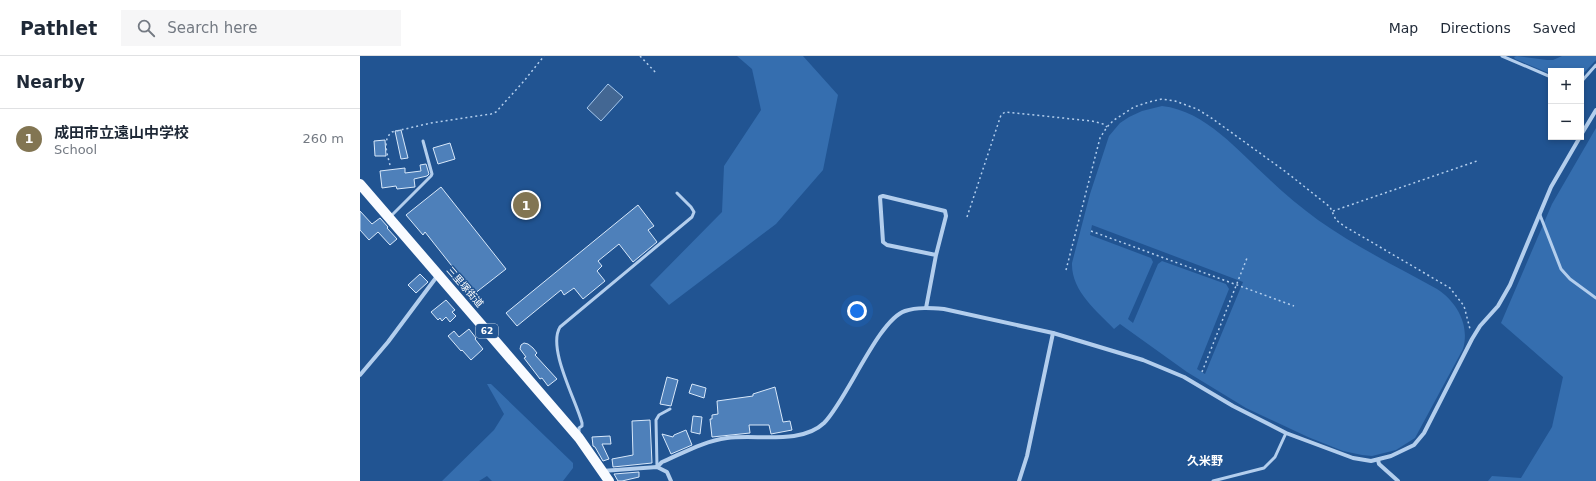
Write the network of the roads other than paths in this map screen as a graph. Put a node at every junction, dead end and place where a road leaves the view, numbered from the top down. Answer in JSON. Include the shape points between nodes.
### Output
{"nodes":[{"id":1,"x":1502,"y":56,"type":"edge"},
{"id":2,"x":1596,"y":65,"type":"edge"},
{"id":3,"x":1548,"y":76,"type":"edge"},
{"id":4,"x":1584,"y":79,"type":"edge"},
{"id":5,"x":1596,"y":110,"type":"edge"},
{"id":6,"x":1584,"y":130,"type":"edge"},
{"id":7,"x":1578,"y":140,"type":"edge"},
{"id":8,"x":423,"y":141,"type":"dead end"},
{"id":9,"x":360,"y":184,"type":"edge"},
{"id":10,"x":677,"y":193,"type":"dead end"},
{"id":11,"x":1540,"y":215,"type":"junction"},
{"id":12,"x":389,"y":218,"type":"junction"},
{"id":13,"x":936,"y":255,"type":"junction"},
{"id":14,"x":438,"y":274,"type":"junction"},
{"id":15,"x":1596,"y":298,"type":"edge"},
{"id":16,"x":926,"y":308,"type":"junction"},
{"id":17,"x":1053,"y":333,"type":"junction"},
{"id":18,"x":360,"y":376,"type":"edge"},
{"id":19,"x":670,"y":409,"type":"dead end"},
{"id":20,"x":1286,"y":433,"type":"junction"},
{"id":21,"x":580,"y":438,"type":"junction"},
{"id":22,"x":1378,"y":460,"type":"junction"},
{"id":23,"x":657,"y":467,"type":"junction"},
{"id":24,"x":602,"y":471,"type":"junction"},
{"id":25,"x":609,"y":481,"type":"edge"},
{"id":26,"x":671,"y":481,"type":"edge"},
{"id":27,"x":1019,"y":481,"type":"edge"},
{"id":28,"x":1213,"y":481,"type":"edge"},
{"id":29,"x":1398,"y":481,"type":"edge"}],
"edges":[{"from":1,"to":3,"type":"lane"},
{"from":2,"to":4,"type":"lane"},
{"from":5,"to":6,"type":"street"},
{"from":7,"to":11,"type":"street","via":[[1551,187]]},
{"from":8,"to":12,"type":"lane","via":[[432,174]]},
{"from":9,"to":12,"type":"main road","name":"三里塚街道","number":"62"},
{"from":10,"to":21,"type":"lane","via":[[691,207],[694,212],[692,217],[558,330],[557,344],[561,366],[582,423],[579,428]]},
{"from":11,"to":15,"type":"lane","via":[[1561,269]]},
{"from":11,"to":22,"type":"street","via":[[1510,285],[1501,301],[1480,326],[1419,440],[1408,449]]},
{"from":12,"to":14,"type":"main road","name":"三里塚街道","number":"62"},
{"from":13,"to":13,"type":"street","via":[[946,216],[944,211],[880,197],[883,242],[886,245]]},
{"from":13,"to":16,"type":"street"},
{"from":14,"to":18,"type":"street"},
{"from":14,"to":21,"type":"main road","name":"三里塚街道","number":"62"},
{"from":16,"to":17,"type":"street","via":[[944,309]]},
{"from":16,"to":23,"type":"street","via":[[904,311],[890,322],[833,411],[818,428],[786,437],[728,438],[706,443],[662,462]]},
{"from":17,"to":20,"type":"street","via":[[1163,367]]},
{"from":17,"to":27,"type":"street","via":[[1027,456]]},
{"from":19,"to":23,"type":"lane","via":[[659,415],[656,420]]},
{"from":20,"to":22,"type":"street","via":[[1353,458]]},
{"from":20,"to":28,"type":"lane","via":[[1275,457],[1264,468]]},
{"from":21,"to":24,"type":"main road","name":"三里塚街道","number":"62"},
{"from":22,"to":29,"type":"street"},
{"from":23,"to":24,"type":"street"},
{"from":23,"to":26,"type":"street","via":[[664,470]]},
{"from":24,"to":25,"type":"main road","name":"三里塚街道","number":"62"}]}
